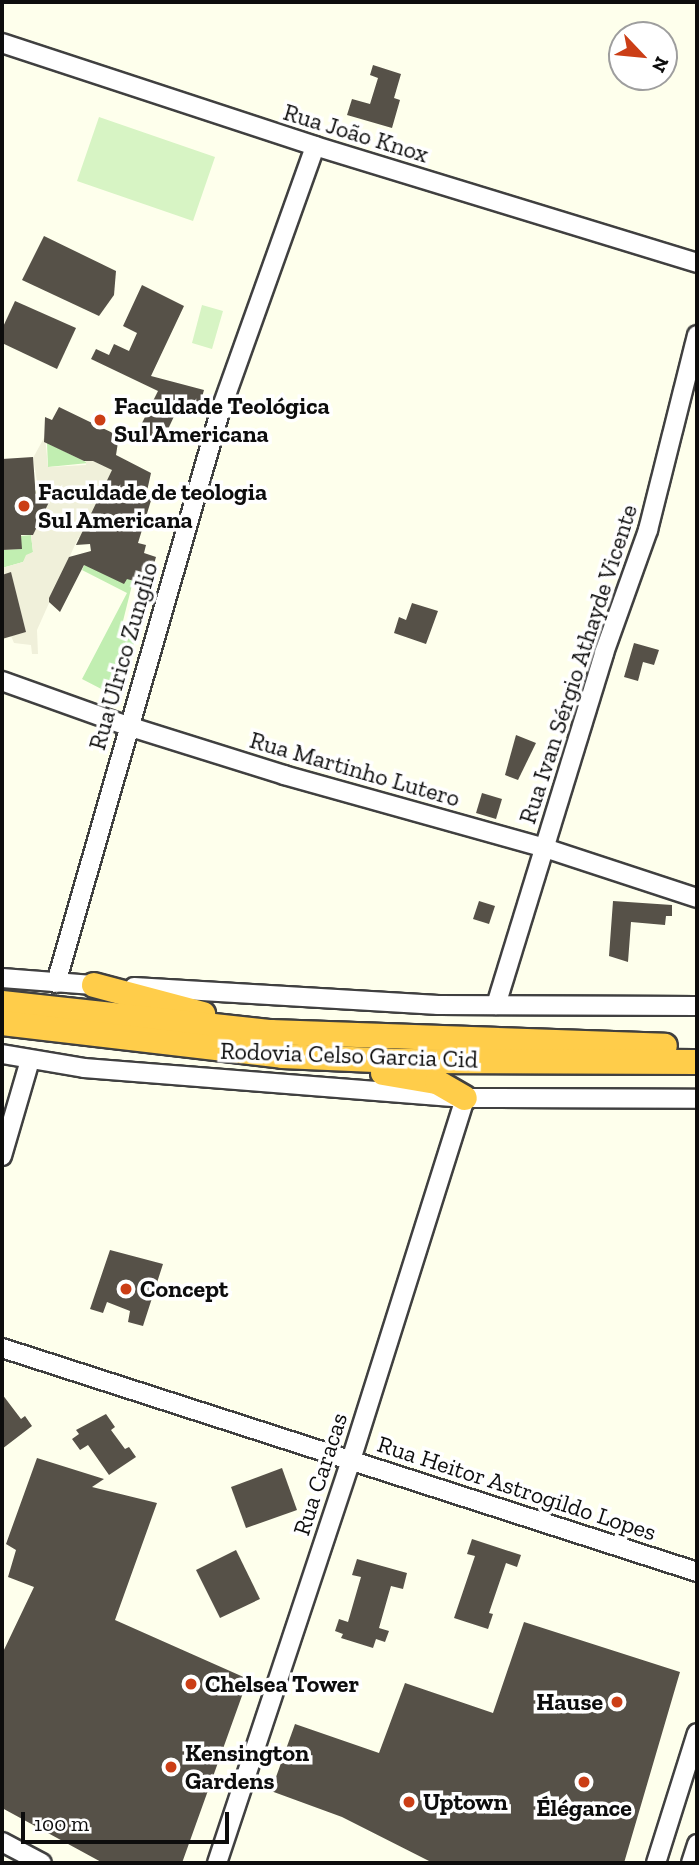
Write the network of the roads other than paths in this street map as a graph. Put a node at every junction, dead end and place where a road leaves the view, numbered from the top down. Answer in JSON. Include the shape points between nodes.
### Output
{"nodes":[{"id":1,"x":2,"y":43,"type":"edge"},
{"id":2,"x":315,"y":146,"type":"junction"},
{"id":3,"x":697,"y":263,"type":"edge"},
{"id":4,"x":697,"y":335,"type":"edge"},
{"id":5,"x":2,"y":681,"type":"edge"},
{"id":6,"x":128,"y":726,"type":"junction"},
{"id":7,"x":545,"y":848,"type":"junction"},
{"id":8,"x":697,"y":898,"type":"edge"},
{"id":9,"x":2,"y":978,"type":"edge"},
{"id":10,"x":56,"y":983,"type":"junction"},
{"id":11,"x":94,"y":985,"type":"junction"},
{"id":12,"x":2,"y":1003,"type":"edge"},
{"id":13,"x":496,"y":1005,"type":"junction"},
{"id":14,"x":697,"y":1006,"type":"edge"},
{"id":15,"x":2,"y":1025,"type":"edge"},
{"id":16,"x":271,"y":1032,"type":"junction"},
{"id":17,"x":695,"y":1050,"type":"edge"},
{"id":18,"x":2,"y":1054,"type":"edge"},
{"id":19,"x":282,"y":1056,"type":"junction"},
{"id":20,"x":30,"y":1060,"type":"junction"},
{"id":21,"x":465,"y":1098,"type":"junction"},
{"id":22,"x":697,"y":1099,"type":"edge"},
{"id":23,"x":2,"y":1156,"type":"edge"},
{"id":24,"x":2,"y":1348,"type":"edge"},
{"id":25,"x":351,"y":1460,"type":"junction"},
{"id":26,"x":697,"y":1572,"type":"edge"},
{"id":27,"x":697,"y":1733,"type":"edge"},
{"id":28,"x":691,"y":1775,"type":"edge"},
{"id":29,"x":2,"y":1842,"type":"edge"},
{"id":30,"x":697,"y":1844,"type":"edge"},
{"id":31,"x":42,"y":1863,"type":"edge"},
{"id":32,"x":217,"y":1863,"type":"edge"},
{"id":33,"x":656,"y":1863,"type":"edge"},
{"id":34,"x":691,"y":1863,"type":"edge"}],
"edges":[{"from":1,"to":2,"type":"street","name":"Rua João Knox"},
{"from":2,"to":3,"type":"street","name":"Rua João Knox"},
{"from":2,"to":6,"type":"street","name":"Rua Ulrico Zunglio","via":[[220,412]]},
{"from":4,"to":7,"type":"street","name":"Rua Ivan Sérgio Athayde Vicente","via":[[648,530],[604,653]]},
{"from":5,"to":6,"type":"street","name":"Rua Martinho Lutero"},
{"from":6,"to":7,"type":"street","name":"Rua Martinho Lutero"},
{"from":6,"to":10,"type":"street","name":"Rua Ulrico Zunglio"},
{"from":7,"to":8,"type":"street","name":"Rua Martinho Lutero"},
{"from":7,"to":13,"type":"street","name":"Rua Ivan Sérgio Athayde Vicente"},
{"from":9,"to":10,"type":"street"},
{"from":10,"to":11,"type":"street"},
{"from":11,"to":13,"type":"street"},
{"from":11,"to":16,"type":"highway"},
{"from":12,"to":16,"type":"highway","name":"Rodovia Celso Garcia Cid"},
{"from":13,"to":14,"type":"street"},
{"from":15,"to":19,"type":"highway","name":"Rodovia Celso Garcia Cid"},
{"from":16,"to":17,"type":"highway","name":"Rodovia Celso Garcia Cid"},
{"from":17,"to":19,"type":"highway","name":"Rodovia Celso Garcia Cid","via":[[398,1061]]},
{"from":18,"to":20,"type":"street","name":"Rodovia Celso Garcia Cid"},
{"from":19,"to":21,"type":"highway","via":[[436,1082]]},
{"from":20,"to":21,"type":"street","name":"Rodovia Celso Garcia Cid"},
{"from":20,"to":23,"type":"street"},
{"from":21,"to":22,"type":"street","name":"Rodovia Celso Garcia Cid"},
{"from":21,"to":25,"type":"street","name":"Rua Caracas"},
{"from":24,"to":25,"type":"street","name":"Rua Heitor Astrogildo Lopes"},
{"from":25,"to":26,"type":"street","name":"Rua Heitor Astrogildo Lopes"},
{"from":25,"to":32,"type":"street","name":"Rua Caracas"},
{"from":27,"to":28,"type":"street"},
{"from":28,"to":33,"type":"street"},
{"from":29,"to":31,"type":"street"},
{"from":30,"to":34,"type":"street"}]}
